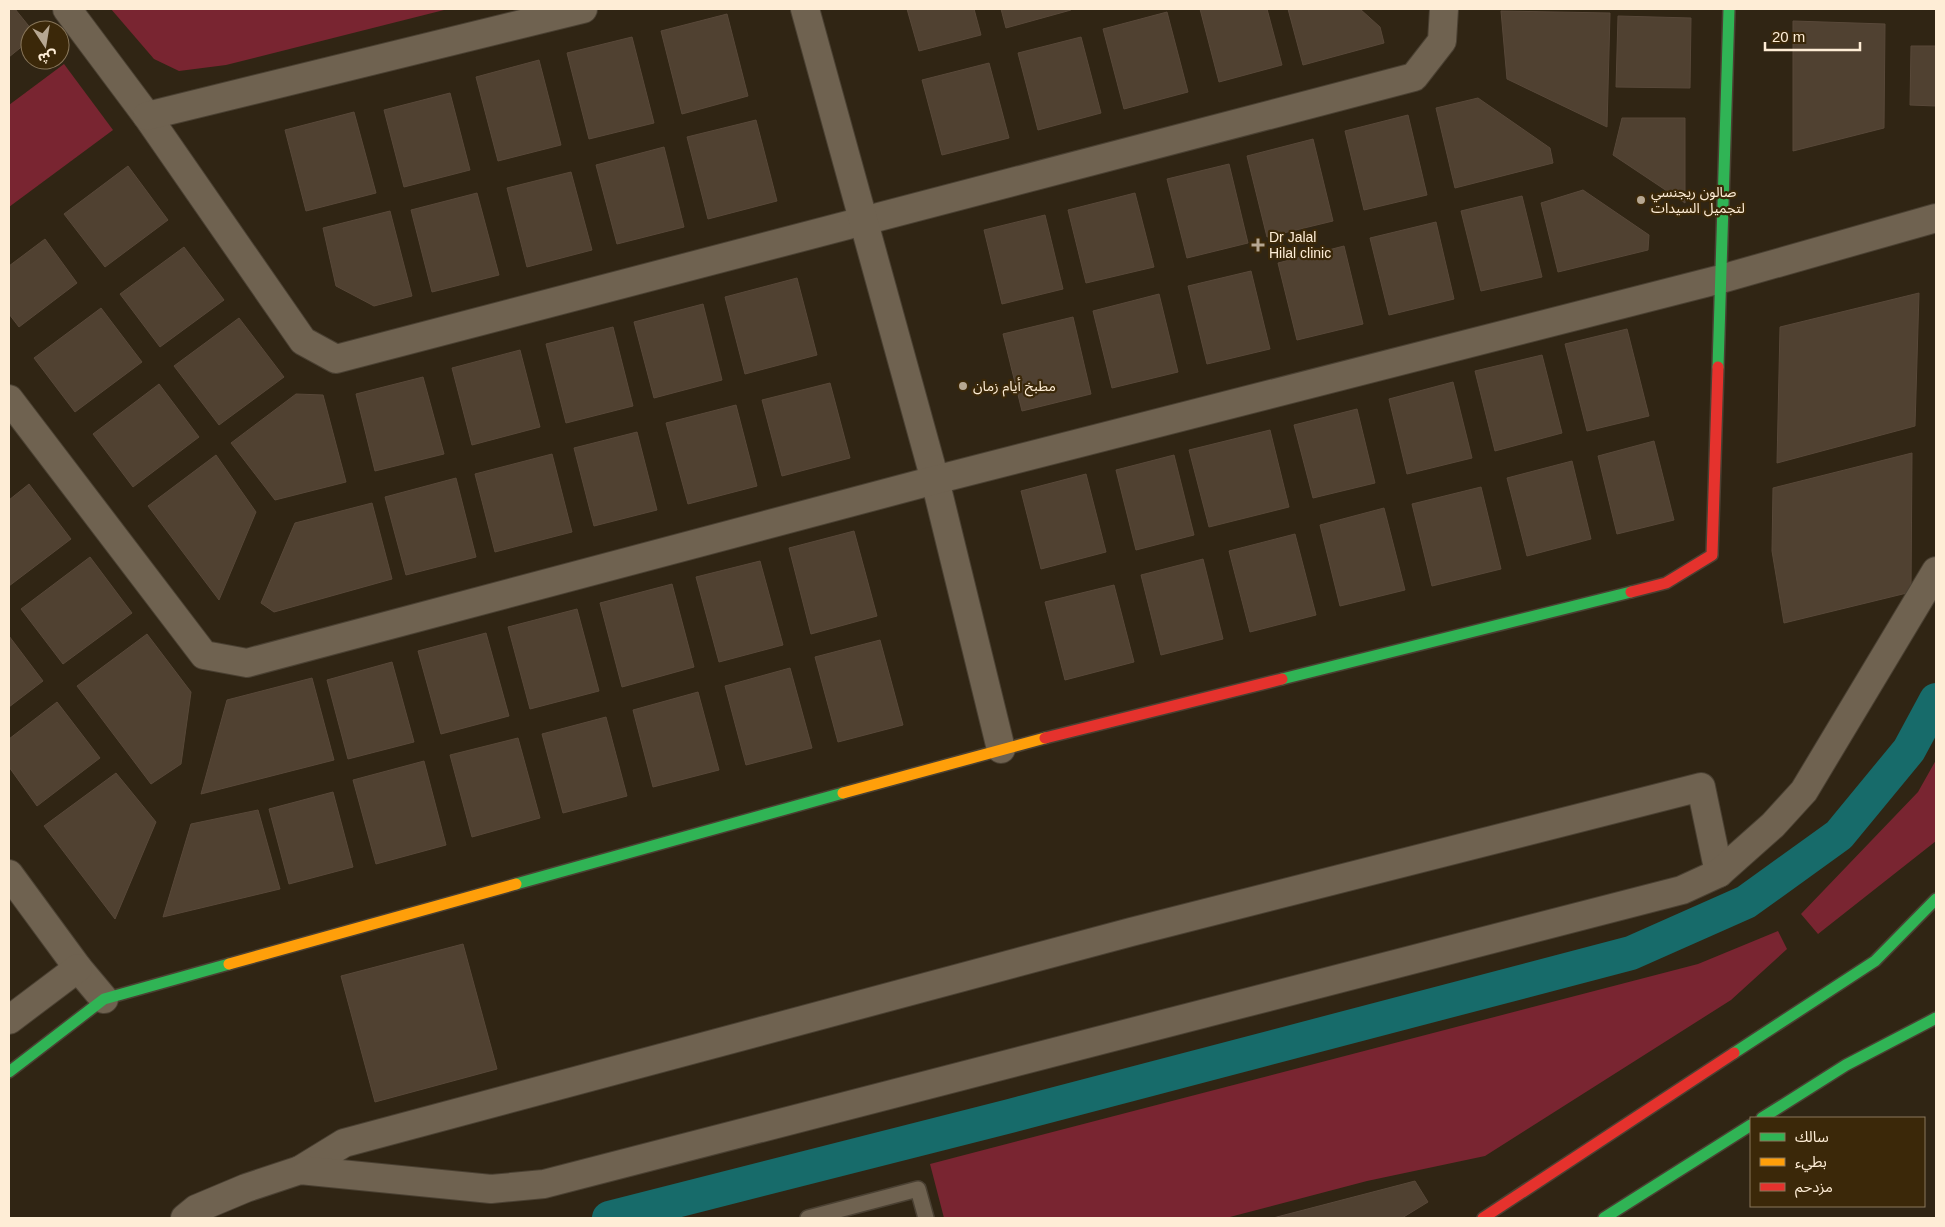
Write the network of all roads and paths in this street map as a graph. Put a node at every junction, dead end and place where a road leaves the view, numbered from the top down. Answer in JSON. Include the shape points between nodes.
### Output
{"nodes":[{"id":1,"x":67,"y":9,"type":"edge"},
{"id":2,"x":583,"y":9,"type":"edge"},
{"id":3,"x":805,"y":9,"type":"edge"},
{"id":4,"x":1444,"y":9,"type":"edge"},
{"id":5,"x":1728,"y":9,"type":"edge"},
{"id":6,"x":147,"y":116,"type":"junction"},
{"id":7,"x":1936,"y":218,"type":"edge"},
{"id":8,"x":864,"y":220,"type":"junction"},
{"id":9,"x":1721,"y":279,"type":"junction"},
{"id":10,"x":9,"y":399,"type":"edge"},
{"id":11,"x":935,"y":480,"type":"junction"},
{"id":12,"x":1936,"y":571,"type":"edge"},
{"id":13,"x":1001,"y":749,"type":"junction"},
{"id":14,"x":1720,"y":873,"type":"junction"},
{"id":15,"x":9,"y":874,"type":"edge"},
{"id":16,"x":1936,"y":899,"type":"edge"},
{"id":17,"x":78,"y":968,"type":"junction"},
{"id":18,"x":104,"y":999,"type":"junction"},
{"id":19,"x":1936,"y":1018,"type":"edge"},
{"id":20,"x":9,"y":1020,"type":"edge"},
{"id":21,"x":9,"y":1072,"type":"edge"},
{"id":22,"x":1764,"y":1117,"type":"edge"},
{"id":23,"x":1750,"y":1126,"type":"edge"},
{"id":24,"x":300,"y":1170,"type":"junction"},
{"id":25,"x":185,"y":1218,"type":"edge"},
{"id":26,"x":808,"y":1218,"type":"edge"},
{"id":27,"x":926,"y":1218,"type":"edge"},
{"id":28,"x":1482,"y":1218,"type":"edge"},
{"id":29,"x":1604,"y":1218,"type":"edge"}],
"edges":[{"from":1,"to":6,"type":"street"},
{"from":2,"to":6,"type":"street"},
{"from":3,"to":8,"type":"street"},
{"from":4,"to":8,"type":"street","via":[[1442,41],[1414,77]]},
{"from":5,"to":9,"type":"main road"},
{"from":6,"to":8,"type":"street","via":[[303,341],[336,359]]},
{"from":7,"to":9,"type":"street"},
{"from":8,"to":11,"type":"street"},
{"from":9,"to":11,"type":"street"},
{"from":9,"to":13,"type":"main road","via":[[1712,555],[1666,583]]},
{"from":10,"to":11,"type":"street","via":[[204,655],[247,663]]},
{"from":11,"to":13,"type":"street"},
{"from":12,"to":14,"type":"street","via":[[1804,791],[1773,825]]},
{"from":13,"to":18,"type":"main road"},
{"from":14,"to":24,"type":"street","via":[[1682,890],[544,1184],[491,1189]]},
{"from":14,"to":24,"type":"street","via":[[1701,787],[1122,934],[344,1143]]},
{"from":15,"to":17,"type":"street"},
{"from":16,"to":28,"type":"main road","via":[[1875,962]]},
{"from":17,"to":18,"type":"street"},
{"from":17,"to":20,"type":"street"},
{"from":18,"to":21,"type":"main road"},
{"from":19,"to":22,"type":"main road","via":[[1846,1065]]},
{"from":23,"to":29,"type":"main road"},
{"from":24,"to":25,"type":"street","via":[[246,1188],[196,1209]]},
{"from":26,"to":27,"type":"lane","via":[[918,1189]]}]}
